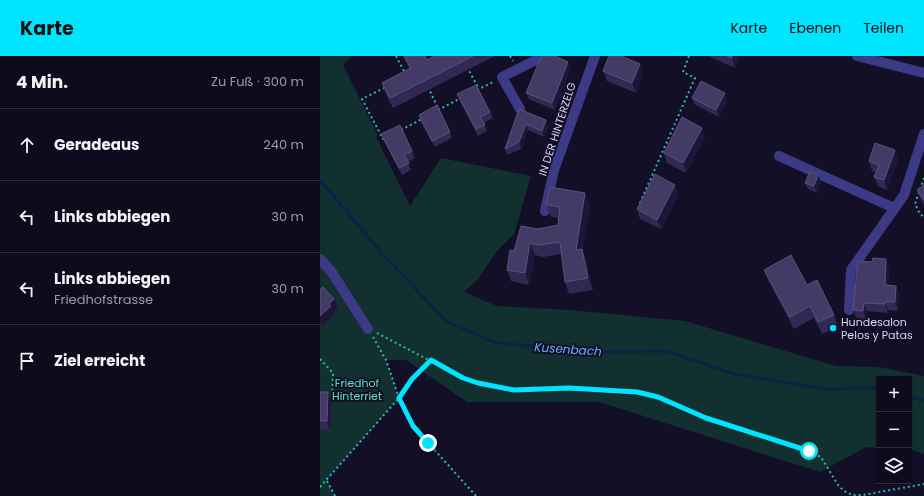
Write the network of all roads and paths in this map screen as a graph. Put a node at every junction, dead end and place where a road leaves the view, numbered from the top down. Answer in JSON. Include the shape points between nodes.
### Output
{"nodes":[{"id":1,"x":396,"y":56,"type":"edge"},
{"id":2,"x":544,"y":56,"type":"edge"},
{"id":3,"x":595,"y":56,"type":"edge"},
{"id":4,"x":689,"y":56,"type":"edge"},
{"id":5,"x":857,"y":56,"type":"edge"},
{"id":6,"x":465,"y":63,"type":"edge"},
{"id":7,"x":924,"y":73,"type":"edge"},
{"id":8,"x":406,"y":76,"type":"edge"},
{"id":9,"x":504,"y":76,"type":"junction"},
{"id":10,"x":426,"y":83,"type":"edge"},
{"id":11,"x":387,"y":86,"type":"edge"},
{"id":12,"x":479,"y":89,"type":"junction"},
{"id":13,"x":472,"y":92,"type":"edge"},
{"id":14,"x":466,"y":96,"type":"edge"},
{"id":15,"x":520,"y":109,"type":"edge"},
{"id":16,"x":439,"y":110,"type":"junction"},
{"id":17,"x":432,"y":113,"type":"edge"},
{"id":18,"x":425,"y":117,"type":"edge"},
{"id":19,"x":397,"y":132,"type":"edge"},
{"id":20,"x":924,"y":134,"type":"edge"},
{"id":21,"x":390,"y":135,"type":"edge"},
{"id":22,"x":779,"y":156,"type":"dead end"},
{"id":23,"x":924,"y":178,"type":"edge"},
{"id":24,"x":640,"y":203,"type":"edge"},
{"id":25,"x":894,"y":208,"type":"junction"},
{"id":26,"x":545,"y":211,"type":"edge"},
{"id":27,"x":924,"y":217,"type":"edge"},
{"id":28,"x":320,"y":259,"type":"edge"},
{"id":29,"x":849,"y":310,"type":"dead end"},
{"id":30,"x":368,"y":329,"type":"junction"},
{"id":31,"x":320,"y":359,"type":"edge"},
{"id":32,"x":431,"y":360,"type":"junction"},
{"id":33,"x":399,"y":398,"type":"junction"},
{"id":34,"x":332,"y":399,"type":"dead end"},
{"id":35,"x":327,"y":481,"type":"junction"},
{"id":36,"x":924,"y":484,"type":"edge"},
{"id":37,"x":320,"y":487,"type":"edge"},
{"id":38,"x":335,"y":496,"type":"edge"},
{"id":39,"x":476,"y":496,"type":"edge"}],
"edges":[{"from":1,"to":8,"type":"path"},
{"from":2,"to":9,"type":"street"},
{"from":3,"to":26,"type":"street","name":"IN DER HINTERZELG","via":[[554,170]]},
{"from":4,"to":24,"type":"path","via":[[683,72],[695,78]]},
{"from":5,"to":7,"type":"street"},
{"from":6,"to":12,"type":"path"},
{"from":9,"to":12,"type":"path"},
{"from":9,"to":15,"type":"street","via":[[502,77]]},
{"from":10,"to":16,"type":"path"},
{"from":11,"to":21,"type":"path","via":[[362,99],[383,139]]},
{"from":12,"to":13,"type":"path"},
{"from":14,"to":16,"type":"path"},
{"from":16,"to":17,"type":"path"},
{"from":18,"to":19,"type":"path"},
{"from":20,"to":25,"type":"street","via":[[904,195]]},
{"from":22,"to":25,"type":"street"},
{"from":23,"to":27,"type":"path","via":[[915,204]]},
{"from":25,"to":29,"type":"street","via":[[851,270]]},
{"from":28,"to":30,"type":"street","via":[[331,271]]},
{"from":30,"to":32,"type":"path"},
{"from":30,"to":33,"type":"path","via":[[386,360]]},
{"from":31,"to":34,"type":"path","via":[[333,373]]},
{"from":32,"to":33,"type":"path","via":[[412,379]]},
{"from":32,"to":36,"type":"path","via":[[463,378],[514,390],[569,388],[637,392],[658,397],[706,418],[790,444],[822,457],[838,485],[852,495]]},
{"from":33,"to":35,"type":"path"},
{"from":33,"to":39,"type":"path","via":[[413,426]]},
{"from":35,"to":37,"type":"path"},
{"from":35,"to":38,"type":"path"}]}
